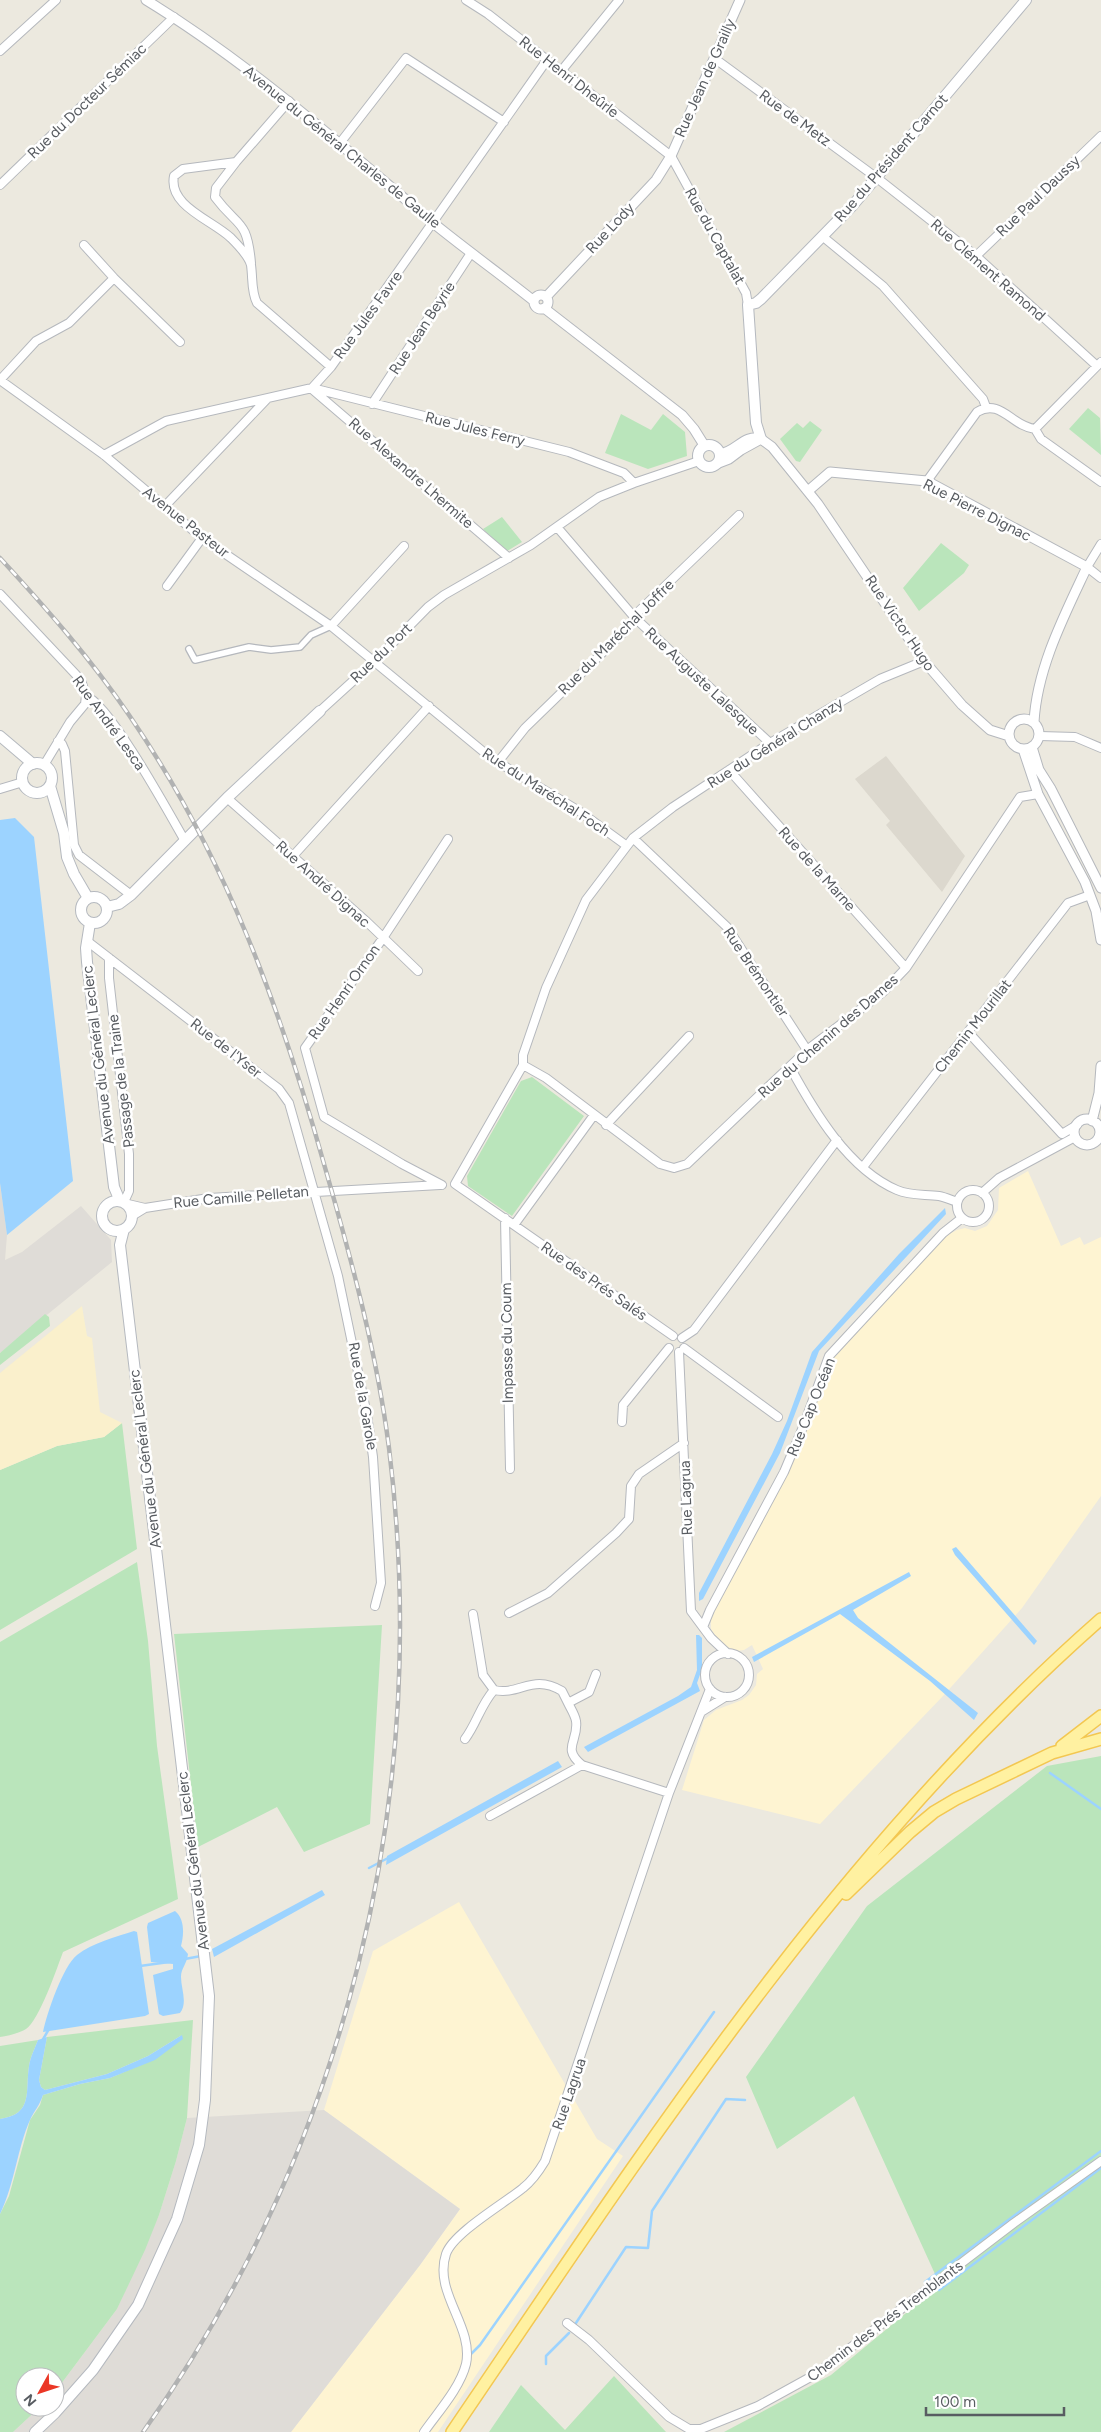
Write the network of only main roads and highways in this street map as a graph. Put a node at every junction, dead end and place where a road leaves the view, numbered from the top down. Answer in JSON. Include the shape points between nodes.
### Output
{"nodes":[{"id":1,"x":1026,"y":0,"type":"edge"},
{"id":2,"x":748,"y":305,"type":"joint"},
{"id":3,"x":718,"y":459,"type":"junction"},
{"id":4,"x":320,"y":711,"type":"road end"},
{"id":5,"x":0,"y":736,"type":"edge"},
{"id":6,"x":14,"y":750,"type":"junction"},
{"id":7,"x":33,"y":764,"type":"junction"},
{"id":8,"x":24,"y":771,"type":"junction"},
{"id":9,"x":50,"y":786,"type":"junction"},
{"id":10,"x":36,"y":793,"type":"junction"},
{"id":11,"x":58,"y":812,"type":"junction"},
{"id":12,"x":88,"y":898,"type":"junction"},
{"id":13,"x":107,"y":907,"type":"junction"},
{"id":14,"x":90,"y":923,"type":"junction"},
{"id":15,"x":114,"y":1187,"type":"junction"},
{"id":16,"x":124,"y":1202,"type":"junction"},
{"id":17,"x":108,"y":1203,"type":"junction"},
{"id":18,"x":110,"y":1230,"type":"junction"},
{"id":19,"x":124,"y":1230,"type":"junction"},
{"id":20,"x":120,"y":1245,"type":"junction"},
{"id":21,"x":1099,"y":1621,"type":"edge"},
{"id":22,"x":1101,"y":1716,"type":"edge"},
{"id":23,"x":1101,"y":1739,"type":"edge"},
{"id":24,"x":1052,"y":1753,"type":"junction"},
{"id":25,"x":778,"y":1967,"type":"junction"},
{"id":26,"x":34,"y":2432,"type":"edge"},
{"id":27,"x":452,"y":2432,"type":"edge"}],
"edges":[{"from":1,"to":2,"type":"main road","name":"Rue du Président Carnot","via":[[877,178],[761,299]]},
{"from":2,"to":3,"type":"main road","name":"Rue du Captalat","via":[[756,423],[761,439],[749,438]]},
{"from":3,"to":3,"type":"main road","via":[[714,446],[704,445],[698,450],[699,461],[707,467]]},
{"from":4,"to":13,"type":"main road","name":"Rue du Port","via":[[227,798],[131,895],[119,904]]},
{"from":5,"to":6,"type":"main road"},
{"from":6,"to":7,"type":"main road"},
{"from":6,"to":8,"type":"main road"},
{"from":7,"to":8,"type":"main road"},
{"from":7,"to":9,"type":"main road","via":[[44,765],[52,776]]},
{"from":8,"to":10,"type":"main road","via":[[23,782]]},
{"from":9,"to":10,"type":"main road"},
{"from":9,"to":11,"type":"main road"},
{"from":10,"to":11,"type":"main road"},
{"from":11,"to":12,"type":"main road","via":[[67,857]]},
{"from":12,"to":13,"type":"main road","via":[[100,898]]},
{"from":12,"to":14,"type":"main road","via":[[81,913]]},
{"from":13,"to":14,"type":"main road","via":[[105,919]]},
{"from":14,"to":15,"type":"main road","name":"Avenue du Général Leclerc","via":[[87,962]]},
{"from":15,"to":16,"type":"main road","name":"Avenue du Général Leclerc"},
{"from":15,"to":17,"type":"main road","name":"Avenue du Général Leclerc"},
{"from":16,"to":17,"type":"main road"},
{"from":16,"to":19,"type":"main road","via":[[132,1216]]},
{"from":17,"to":18,"type":"main road","via":[[102,1219]]},
{"from":18,"to":19,"type":"main road"},
{"from":18,"to":20,"type":"main road","name":"Avenue du Général Leclerc"},
{"from":19,"to":20,"type":"main road","name":"Avenue du Général Leclerc"},
{"from":20,"to":26,"type":"main road","name":"Avenue du Général Leclerc","via":[[209,1996],[205,2100],[199,2145],[177,2219],[138,2305],[93,2370]]},
{"from":21,"to":25,"type":"main road","via":[[1004,1711],[927,1791],[850,1878]]},
{"from":22,"to":24,"type":"main road"},
{"from":23,"to":24,"type":"main road"},
{"from":24,"to":25,"type":"main road","via":[[934,1812],[882,1857]]},
{"from":25,"to":27,"type":"main road","via":[[611,2195]]}]}
